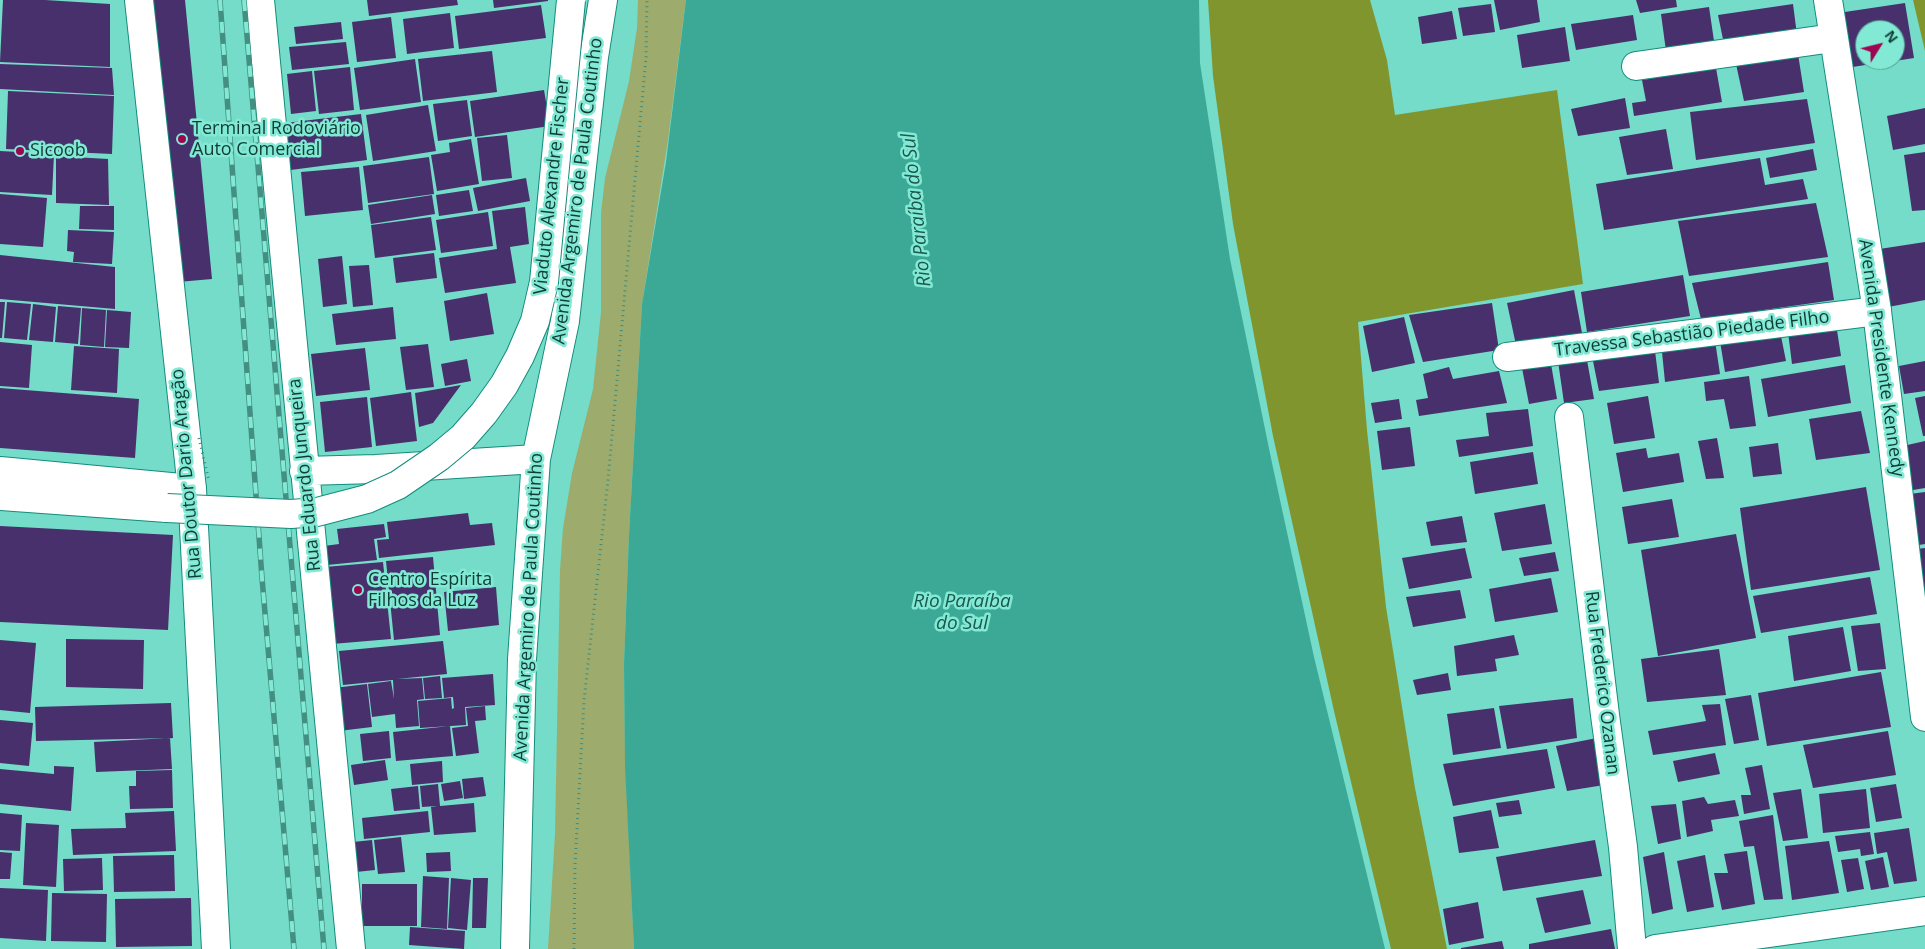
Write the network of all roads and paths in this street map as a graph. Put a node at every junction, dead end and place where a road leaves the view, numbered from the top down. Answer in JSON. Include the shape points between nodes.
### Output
{"nodes":[{"id":1,"x":139,"y":0,"type":"edge"},
{"id":2,"x":260,"y":0,"type":"edge"},
{"id":3,"x":571,"y":0,"type":"edge"},
{"id":4,"x":603,"y":0,"type":"edge"},
{"id":5,"x":647,"y":0,"type":"edge"},
{"id":6,"x":1828,"y":0,"type":"edge"},
{"id":7,"x":1833,"y":38,"type":"junction"},
{"id":8,"x":1636,"y":66,"type":"dead end"},
{"id":9,"x":1877,"y":311,"type":"junction"},
{"id":10,"x":1507,"y":357,"type":"dead end"},
{"id":11,"x":1569,"y":416,"type":"dead end"},
{"id":12,"x":536,"y":459,"type":"junction"},
{"id":13,"x":0,"y":471,"type":"edge"},
{"id":14,"x":304,"y":471,"type":"junction"},
{"id":15,"x":192,"y":489,"type":"junction"},
{"id":16,"x":0,"y":496,"type":"edge"},
{"id":17,"x":1925,"y":718,"type":"edge"},
{"id":18,"x":1925,"y":911,"type":"edge"},
{"id":19,"x":216,"y":949,"type":"edge"},
{"id":20,"x":351,"y":949,"type":"edge"},
{"id":21,"x":515,"y":949,"type":"edge"},
{"id":22,"x":574,"y":949,"type":"edge"},
{"id":23,"x":1632,"y":949,"type":"edge"},
{"id":24,"x":1655,"y":949,"type":"edge"}],
"edges":[{"from":1,"to":15,"type":"street","name":"Rua Doutor Dario Aragão"},
{"from":2,"to":14,"type":"street","name":"Rua Eduardo Junqueira"},
{"from":3,"to":16,"type":"street","name":"Viaduto Alexandre Fischer","bridge":true,"via":[[542,290],[520,356],[504,385],[463,437],[398,485],[367,499],[317,512],[270,514]]},
{"from":4,"to":12,"type":"street","name":"Avenida Argemiro de Paula Coutinho","via":[[565,321]]},
{"from":5,"to":22,"type":"path","via":[[646,57],[608,480],[584,701]]},
{"from":6,"to":7,"type":"street","name":"Avenida Presidente Kennedy"},
{"from":7,"to":8,"type":"street"},
{"from":7,"to":9,"type":"street","name":"Avenida Presidente Kennedy"},
{"from":9,"to":10,"type":"street","name":"Travessa Sebastião Piedade Filho"},
{"from":9,"to":17,"type":"street","name":"Avenida Presidente Kennedy"},
{"from":11,"to":23,"type":"street","name":"Rua Frederico Ozanan","via":[[1623,847]]},
{"from":12,"to":14,"type":"street"},
{"from":12,"to":21,"type":"street","name":"Avenida Argemiro de Paula Coutinho","via":[[522,659]]},
{"from":13,"to":15,"type":"street"},
{"from":14,"to":20,"type":"street","name":"Rua Eduardo Junqueira"},
{"from":15,"to":19,"type":"street","name":"Rua Doutor Dario Aragão"},
{"from":18,"to":24,"type":"street"}]}
